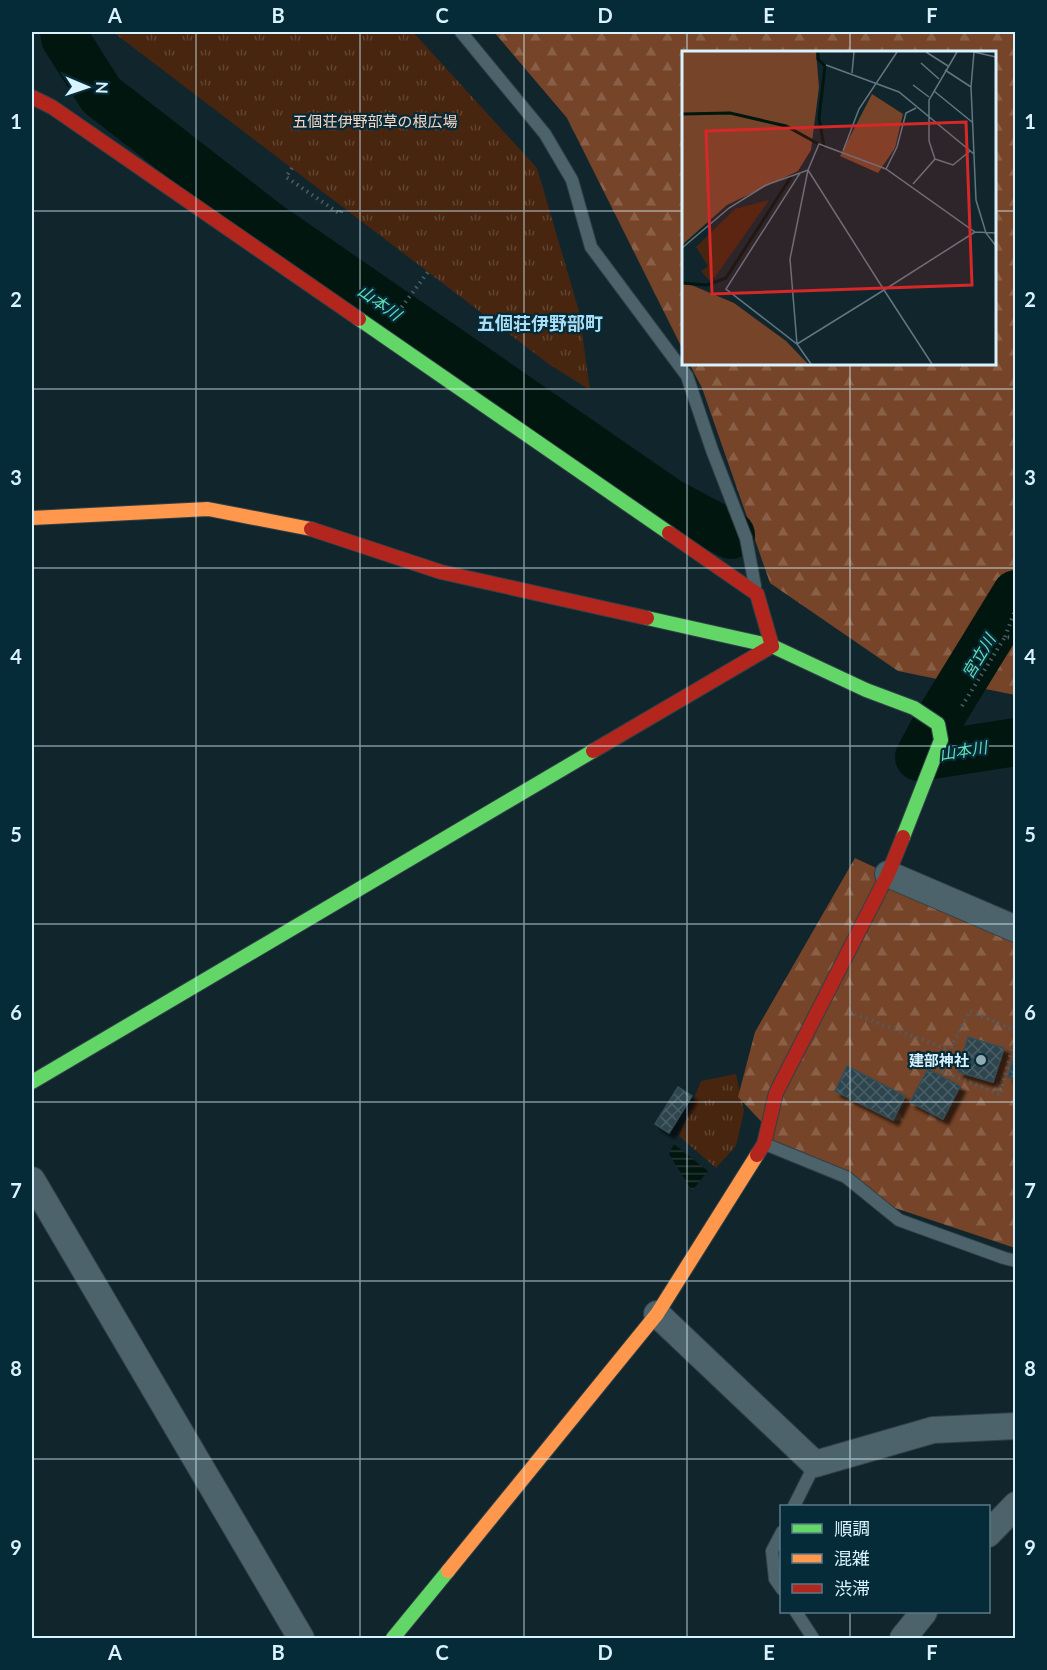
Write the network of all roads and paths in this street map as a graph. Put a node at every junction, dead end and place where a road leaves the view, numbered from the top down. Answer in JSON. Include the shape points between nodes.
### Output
{"nodes":[{"id":1,"x":461,"y":32,"type":"edge"},
{"id":2,"x":32,"y":97,"type":"edge"},
{"id":3,"x":292,"y":168,"type":"dead end"},
{"id":4,"x":344,"y":207,"type":"dead end"},
{"id":5,"x":428,"y":272,"type":"dead end"},
{"id":6,"x":409,"y":298,"type":"dead end"},
{"id":7,"x":32,"y":518,"type":"edge"},
{"id":8,"x":757,"y":594,"type":"junction"},
{"id":9,"x":1016,"y":608,"type":"edge"},
{"id":10,"x":1005,"y":637,"type":"junction"},
{"id":11,"x":1016,"y":639,"type":"edge"},
{"id":12,"x":772,"y":646,"type":"junction"},
{"id":13,"x":941,"y":740,"type":"junction"},
{"id":14,"x":888,"y":874,"type":"junction"},
{"id":15,"x":1016,"y":929,"type":"edge"},
{"id":16,"x":823,"y":1002,"type":"junction"},
{"id":17,"x":1016,"y":1030,"type":"edge"},
{"id":18,"x":1016,"y":1035,"type":"edge"},
{"id":19,"x":949,"y":1050,"type":"junction"},
{"id":20,"x":32,"y":1082,"type":"edge"},
{"id":21,"x":764,"y":1144,"type":"junction"},
{"id":22,"x":32,"y":1180,"type":"edge"},
{"id":23,"x":1016,"y":1261,"type":"edge"},
{"id":24,"x":657,"y":1314,"type":"junction"},
{"id":25,"x":1016,"y":1426,"type":"edge"},
{"id":26,"x":815,"y":1464,"type":"junction"},
{"id":27,"x":794,"y":1505,"type":"edge"},
{"id":28,"x":1016,"y":1505,"type":"edge"},
{"id":29,"x":990,"y":1532,"type":"edge"},
{"id":30,"x":780,"y":1536,"type":"edge"},
{"id":31,"x":780,"y":1586,"type":"edge"},
{"id":32,"x":797,"y":1613,"type":"edge"},
{"id":33,"x":922,"y":1613,"type":"edge"},
{"id":34,"x":301,"y":1638,"type":"edge"},
{"id":35,"x":393,"y":1638,"type":"edge"},
{"id":36,"x":813,"y":1638,"type":"edge"},
{"id":37,"x":903,"y":1638,"type":"edge"}],
"edges":[{"from":1,"to":8,"type":"lane","via":[[545,134],[572,180],[591,247],[687,376],[746,538]]},
{"from":2,"to":8,"type":"street"},
{"from":3,"to":4,"type":"path","via":[[286,177],[340,214]]},
{"from":5,"to":6,"type":"path"},
{"from":7,"to":12,"type":"street","via":[[208,509],[311,529],[441,572]]},
{"from":8,"to":12,"type":"street"},
{"from":9,"to":10,"type":"path"},
{"from":10,"to":11,"type":"path"},
{"from":10,"to":13,"type":"path"},
{"from":12,"to":13,"type":"street","via":[[914,708],[938,724]]},
{"from":12,"to":20,"type":"street"},
{"from":13,"to":14,"type":"street"},
{"from":14,"to":15,"type":"street"},
{"from":14,"to":16,"type":"street"},
{"from":16,"to":19,"type":"path"},
{"from":16,"to":21,"type":"street","via":[[777,1093]]},
{"from":17,"to":19,"type":"path","via":[[970,1011]]},
{"from":18,"to":19,"type":"path","via":[[1000,1095],[939,1070]]},
{"from":21,"to":23,"type":"lane","via":[[846,1177],[899,1220]]},
{"from":21,"to":24,"type":"street"},
{"from":22,"to":34,"type":"street"},
{"from":24,"to":26,"type":"street"},
{"from":24,"to":35,"type":"street"},
{"from":25,"to":26,"type":"street","via":[[933,1430]]},
{"from":26,"to":27,"type":"lane"},
{"from":28,"to":29,"type":"street"},
{"from":30,"to":31,"type":"lane","via":[[772,1551],[775,1579]]},
{"from":32,"to":36,"type":"lane"},
{"from":33,"to":37,"type":"street"}]}
